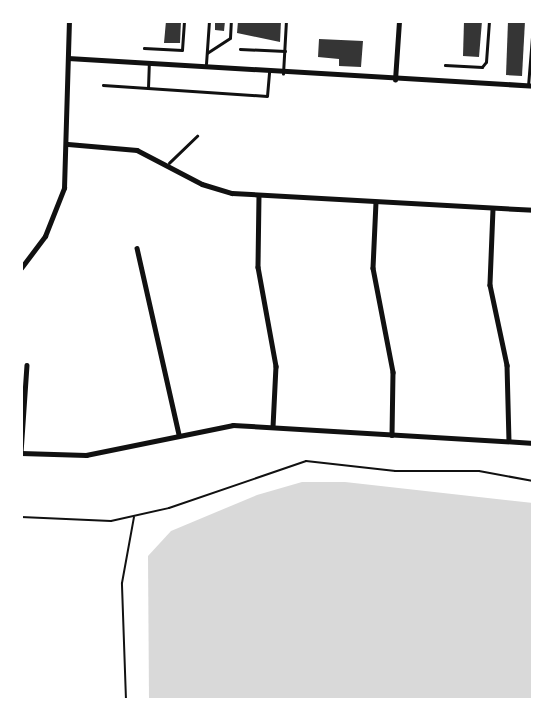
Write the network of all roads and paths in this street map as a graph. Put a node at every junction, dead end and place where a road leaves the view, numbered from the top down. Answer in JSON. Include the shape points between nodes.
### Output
{"nodes":[{"id":1,"x":69,"y":21,"type":"edge"},
{"id":2,"x":184,"y":21,"type":"edge"},
{"id":3,"x":209,"y":21,"type":"edge"},
{"id":4,"x":231,"y":21,"type":"edge"},
{"id":5,"x":286,"y":21,"type":"edge"},
{"id":6,"x":399,"y":21,"type":"edge"},
{"id":7,"x":489,"y":21,"type":"edge"},
{"id":8,"x":533,"y":24,"type":"edge"},
{"id":9,"x":144,"y":48,"type":"dead end"},
{"id":10,"x":240,"y":49,"type":"dead end"},
{"id":11,"x":285,"y":51,"type":"junction"},
{"id":12,"x":207,"y":53,"type":"junction"},
{"id":13,"x":68,"y":58,"type":"junction"},
{"id":14,"x":149,"y":64,"type":"junction"},
{"id":15,"x":445,"y":65,"type":"dead end"},
{"id":16,"x":206,"y":68,"type":"junction"},
{"id":17,"x":269,"y":73,"type":"junction"},
{"id":18,"x":283,"y":74,"type":"junction"},
{"id":19,"x":395,"y":80,"type":"junction"},
{"id":20,"x":103,"y":85,"type":"dead end"},
{"id":21,"x":531,"y":86,"type":"edge"},
{"id":22,"x":148,"y":88,"type":"junction"},
{"id":23,"x":197,"y":136,"type":"dead end"},
{"id":24,"x":68,"y":144,"type":"junction"},
{"id":25,"x":169,"y":163,"type":"junction"},
{"id":26,"x":259,"y":195,"type":"junction"},
{"id":27,"x":376,"y":202,"type":"junction"},
{"id":28,"x":493,"y":209,"type":"junction"},
{"id":29,"x":533,"y":210,"type":"edge"},
{"id":30,"x":137,"y":248,"type":"dead end"},
{"id":31,"x":21,"y":268,"type":"edge"},
{"id":32,"x":27,"y":365,"type":"dead end"},
{"id":33,"x":273,"y":427,"type":"junction"},
{"id":34,"x":179,"y":434,"type":"junction"},
{"id":35,"x":392,"y":435,"type":"junction"},
{"id":36,"x":509,"y":441,"type":"junction"},
{"id":37,"x":533,"y":443,"type":"edge"},
{"id":38,"x":21,"y":453,"type":"edge"},
{"id":39,"x":533,"y":481,"type":"edge"},
{"id":40,"x":135,"y":516,"type":"junction"},
{"id":41,"x":21,"y":517,"type":"edge"},
{"id":42,"x":126,"y":700,"type":"edge"}],
"edges":[{"from":1,"to":13,"type":"street"},
{"from":2,"to":9,"type":"lane","via":[[182,50]]},
{"from":3,"to":12,"type":"lane"},
{"from":4,"to":12,"type":"lane","via":[[230,38]]},
{"from":5,"to":11,"type":"lane"},
{"from":6,"to":19,"type":"street"},
{"from":7,"to":15,"type":"lane","via":[[482,67]]},
{"from":8,"to":21,"type":"lane"},
{"from":10,"to":11,"type":"lane"},
{"from":11,"to":18,"type":"lane"},
{"from":12,"to":16,"type":"lane"},
{"from":13,"to":14,"type":"street"},
{"from":13,"to":24,"type":"street"},
{"from":14,"to":16,"type":"street"},
{"from":14,"to":22,"type":"lane"},
{"from":16,"to":17,"type":"street"},
{"from":17,"to":18,"type":"street"},
{"from":17,"to":22,"type":"lane","via":[[267,96]]},
{"from":18,"to":19,"type":"street"},
{"from":19,"to":21,"type":"street"},
{"from":20,"to":22,"type":"lane"},
{"from":23,"to":25,"type":"lane"},
{"from":24,"to":25,"type":"street","via":[[127,148]]},
{"from":24,"to":31,"type":"street","via":[[64,188],[55,215]]},
{"from":25,"to":26,"type":"street","via":[[212,188]]},
{"from":26,"to":27,"type":"street"},
{"from":26,"to":33,"type":"street","via":[[258,267],[276,366]]},
{"from":27,"to":28,"type":"street"},
{"from":27,"to":35,"type":"street","via":[[373,268],[393,372]]},
{"from":28,"to":29,"type":"street"},
{"from":28,"to":36,"type":"street","via":[[490,285],[508,365]]},
{"from":30,"to":34,"type":"street"},
{"from":32,"to":38,"type":"street"},
{"from":33,"to":34,"type":"street","via":[[217,426]]},
{"from":33,"to":35,"type":"street"},
{"from":34,"to":38,"type":"street","via":[[76,456]]},
{"from":35,"to":36,"type":"street"},
{"from":36,"to":37,"type":"street"},
{"from":39,"to":40,"type":"path","via":[[479,471],[395,471],[306,461]]},
{"from":40,"to":41,"type":"path","via":[[111,521]]},
{"from":40,"to":42,"type":"path","via":[[122,583]]}]}
